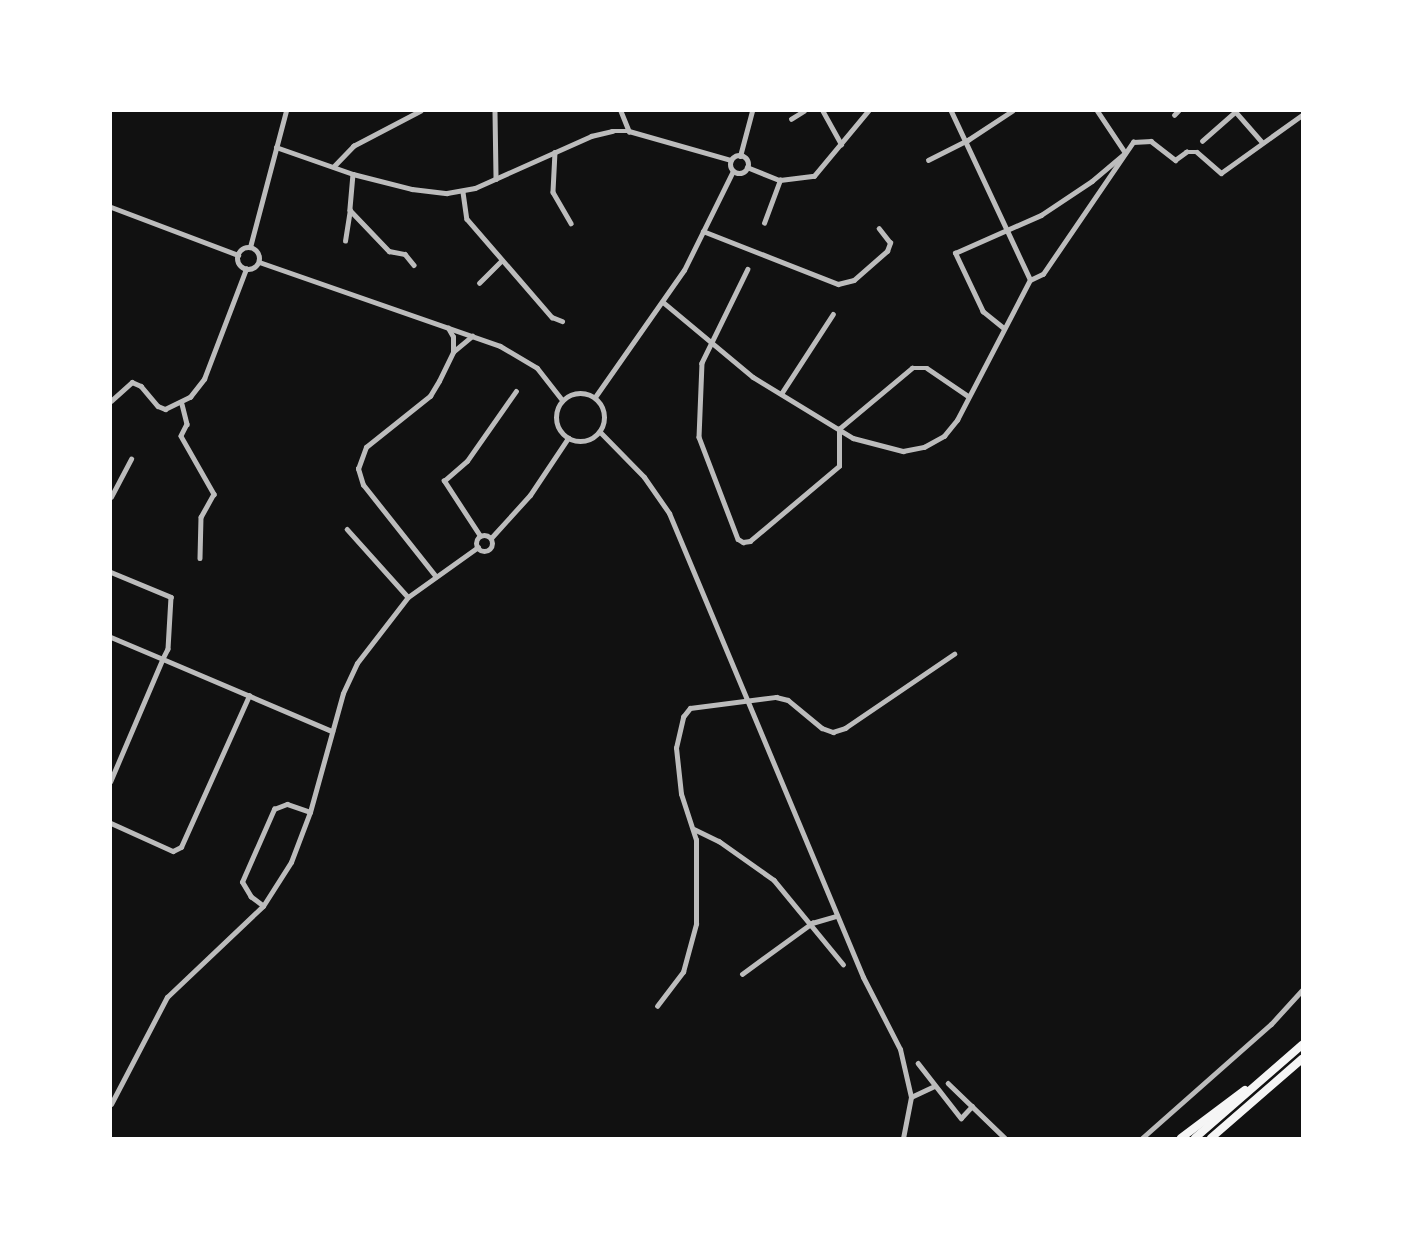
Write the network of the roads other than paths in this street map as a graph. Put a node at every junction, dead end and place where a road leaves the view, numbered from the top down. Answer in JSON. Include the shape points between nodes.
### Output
{"nodes":[{"id":1,"x":285,"y":111,"type":"edge"},
{"id":2,"x":420,"y":111,"type":"edge"},
{"id":3,"x":621,"y":111,"type":"edge"},
{"id":4,"x":752,"y":111,"type":"edge"},
{"id":5,"x":804,"y":111,"type":"edge"},
{"id":6,"x":823,"y":111,"type":"edge"},
{"id":7,"x":868,"y":111,"type":"edge"},
{"id":8,"x":951,"y":111,"type":"edge"},
{"id":9,"x":1012,"y":111,"type":"edge"},
{"id":10,"x":1097,"y":111,"type":"edge"},
{"id":11,"x":1236,"y":111,"type":"edge"},
{"id":12,"x":495,"y":112,"type":"edge"},
{"id":13,"x":1302,"y":115,"type":"edge"},
{"id":14,"x":791,"y":119,"type":"dead end"},
{"id":15,"x":630,"y":131,"type":"junction"},
{"id":16,"x":968,"y":140,"type":"junction"},
{"id":17,"x":1202,"y":141,"type":"dead end"},
{"id":18,"x":1263,"y":142,"type":"junction"},
{"id":19,"x":841,"y":144,"type":"junction"},
{"id":20,"x":276,"y":147,"type":"junction"},
{"id":21,"x":555,"y":152,"type":"junction"},
{"id":22,"x":1125,"y":153,"type":"junction"},
{"id":23,"x":740,"y":156,"type":"junction"},
{"id":24,"x":731,"y":160,"type":"junction"},
{"id":25,"x":928,"y":160,"type":"dead end"},
{"id":26,"x":334,"y":166,"type":"junction"},
{"id":27,"x":747,"y":167,"type":"junction"},
{"id":28,"x":733,"y":171,"type":"junction"},
{"id":29,"x":353,"y":174,"type":"junction"},
{"id":30,"x":496,"y":179,"type":"junction"},
{"id":31,"x":780,"y":180,"type":"junction"},
{"id":32,"x":463,"y":192,"type":"junction"},
{"id":33,"x":111,"y":207,"type":"edge"},
{"id":34,"x":350,"y":210,"type":"junction"},
{"id":35,"x":570,"y":223,"type":"dead end"},
{"id":36,"x":764,"y":223,"type":"dead end"},
{"id":37,"x":879,"y":229,"type":"dead end"},
{"id":38,"x":1007,"y":230,"type":"junction"},
{"id":39,"x":703,"y":231,"type":"junction"},
{"id":40,"x":345,"y":242,"type":"dead end"},
{"id":41,"x":250,"y":247,"type":"junction"},
{"id":42,"x":238,"y":255,"type":"junction"},
{"id":43,"x":501,"y":261,"type":"junction"},
{"id":44,"x":259,"y":262,"type":"junction"},
{"id":45,"x":414,"y":265,"type":"dead end"},
{"id":46,"x":246,"y":269,"type":"junction"},
{"id":47,"x":748,"y":269,"type":"dead end"},
{"id":48,"x":1030,"y":280,"type":"junction"},
{"id":49,"x":479,"y":283,"type":"dead end"},
{"id":50,"x":663,"y":302,"type":"junction"},
{"id":51,"x":833,"y":314,"type":"dead end"},
{"id":52,"x":562,"y":321,"type":"dead end"},
{"id":53,"x":447,"y":327,"type":"junction"},
{"id":54,"x":1003,"y":327,"type":"junction"},
{"id":55,"x":472,"y":336,"type":"junction"},
{"id":56,"x":713,"y":343,"type":"junction"},
{"id":57,"x":453,"y":352,"type":"junction"},
{"id":58,"x":516,"y":391,"type":"dead end"},
{"id":59,"x":782,"y":394,"type":"junction"},
{"id":60,"x":969,"y":396,"type":"junction"},
{"id":61,"x":595,"y":397,"type":"junction"},
{"id":62,"x":562,"y":400,"type":"junction"},
{"id":63,"x":111,"y":401,"type":"edge"},
{"id":64,"x":182,"y":404,"type":"junction"},
{"id":65,"x":839,"y":429,"type":"junction"},
{"id":66,"x":600,"y":432,"type":"junction"},
{"id":67,"x":568,"y":438,"type":"junction"},
{"id":68,"x":130,"y":459,"type":"dead end"},
{"id":69,"x":111,"y":498,"type":"edge"},
{"id":70,"x":347,"y":529,"type":"dead end"},
{"id":71,"x":480,"y":536,"type":"junction"},
{"id":72,"x":491,"y":538,"type":"junction"},
{"id":73,"x":478,"y":547,"type":"junction"},
{"id":74,"x":200,"y":558,"type":"dead end"},
{"id":75,"x":111,"y":572,"type":"edge"},
{"id":76,"x":436,"y":577,"type":"junction"},
{"id":77,"x":408,"y":597,"type":"junction"},
{"id":78,"x":111,"y":637,"type":"edge"},
{"id":79,"x":954,"y":654,"type":"dead end"},
{"id":80,"x":163,"y":659,"type":"junction"},
{"id":81,"x":249,"y":696,"type":"junction"},
{"id":82,"x":746,"y":700,"type":"junction"},
{"id":83,"x":332,"y":731,"type":"junction"},
{"id":84,"x":111,"y":781,"type":"edge"},
{"id":85,"x":310,"y":812,"type":"junction"},
{"id":86,"x":111,"y":823,"type":"edge"},
{"id":87,"x":694,"y":829,"type":"junction"},
{"id":88,"x":263,"y":906,"type":"junction"},
{"id":89,"x":837,"y":916,"type":"junction"},
{"id":90,"x":812,"y":923,"type":"junction"},
{"id":91,"x":843,"y":964,"type":"dead end"},
{"id":92,"x":742,"y":974,"type":"dead end"},
{"id":93,"x":1302,"y":990,"type":"edge"},
{"id":94,"x":657,"y":1006,"type":"dead end"},
{"id":95,"x":1302,"y":1045,"type":"edge"},
{"id":96,"x":1302,"y":1059,"type":"edge"},
{"id":97,"x":918,"y":1062,"type":"dead end"},
{"id":98,"x":948,"y":1083,"type":"dead end"},
{"id":99,"x":1257,"y":1083,"type":"junction"},
{"id":100,"x":935,"y":1086,"type":"junction"},
{"id":101,"x":910,"y":1097,"type":"junction"},
{"id":102,"x":111,"y":1104,"type":"edge"},
{"id":103,"x":1250,"y":1104,"type":"junction"},
{"id":104,"x":972,"y":1106,"type":"junction"},
{"id":105,"x":903,"y":1138,"type":"edge"},
{"id":106,"x":1005,"y":1138,"type":"edge"},
{"id":107,"x":1142,"y":1138,"type":"edge"},
{"id":108,"x":1181,"y":1138,"type":"edge"},
{"id":109,"x":1195,"y":1138,"type":"edge"},
{"id":110,"x":1211,"y":1138,"type":"edge"},
{"id":111,"x":1220,"y":1138,"type":"edge"}],
"edges":[{"from":1,"to":20,"type":"street"},
{"from":2,"to":26,"type":"street","via":[[353,146]]},
{"from":3,"to":15,"type":"street"},
{"from":4,"to":23,"type":"street"},
{"from":5,"to":14,"type":"street"},
{"from":6,"to":19,"type":"street"},
{"from":7,"to":19,"type":"street"},
{"from":8,"to":16,"type":"street"},
{"from":9,"to":16,"type":"street"},
{"from":10,"to":22,"type":"street"},
{"from":11,"to":17,"type":"street"},
{"from":11,"to":18,"type":"street"},
{"from":12,"to":30,"type":"street"},
{"from":13,"to":18,"type":"street"},
{"from":15,"to":21,"type":"street","via":[[591,136]]},
{"from":15,"to":24,"type":"street"},
{"from":16,"to":25,"type":"street"},
{"from":16,"to":38,"type":"street"},
{"from":18,"to":22,"type":"street","via":[[1221,173],[1197,152],[1186,152],[1174,160],[1151,141],[1132,142]]},
{"from":19,"to":31,"type":"street","via":[[814,176]]},
{"from":20,"to":26,"type":"street"},
{"from":20,"to":41,"type":"street"},
{"from":21,"to":30,"type":"street"},
{"from":21,"to":35,"type":"street","via":[[553,192]]},
{"from":22,"to":38,"type":"street","via":[[1041,215]]},
{"from":22,"to":48,"type":"street","via":[[1042,274]]},
{"from":23,"to":24,"type":"street"},
{"from":23,"to":27,"type":"street","via":[[747,160]]},
{"from":24,"to":28,"type":"street"},
{"from":26,"to":29,"type":"street"},
{"from":27,"to":28,"type":"street","via":[[742,173]]},
{"from":27,"to":31,"type":"street"},
{"from":28,"to":39,"type":"street"},
{"from":29,"to":32,"type":"street","via":[[412,189]]},
{"from":29,"to":34,"type":"street"},
{"from":30,"to":32,"type":"street"},
{"from":31,"to":36,"type":"street"},
{"from":32,"to":43,"type":"street","via":[[467,219]]},
{"from":33,"to":42,"type":"street"},
{"from":34,"to":40,"type":"street"},
{"from":34,"to":45,"type":"street","via":[[389,251],[405,254]]},
{"from":37,"to":39,"type":"street","via":[[890,243],[887,251],[855,280],[837,284]]},
{"from":38,"to":48,"type":"street"},
{"from":38,"to":54,"type":"street","via":[[956,254],[983,312]]},
{"from":39,"to":50,"type":"street"},
{"from":41,"to":42,"type":"street"},
{"from":41,"to":44,"type":"street","via":[[258,253]]},
{"from":42,"to":46,"type":"street","via":[[238,262]]},
{"from":43,"to":49,"type":"street"},
{"from":43,"to":52,"type":"street","via":[[552,317]]},
{"from":44,"to":46,"type":"street"},
{"from":44,"to":53,"type":"street"},
{"from":46,"to":64,"type":"street","via":[[204,378]]},
{"from":47,"to":56,"type":"street"},
{"from":48,"to":54,"type":"street"},
{"from":50,"to":56,"type":"street"},
{"from":50,"to":61,"type":"street"},
{"from":51,"to":59,"type":"street"},
{"from":53,"to":55,"type":"street"},
{"from":53,"to":57,"type":"street","via":[[453,338]]},
{"from":54,"to":60,"type":"street"},
{"from":55,"to":57,"type":"street"},
{"from":55,"to":62,"type":"street","via":[[529,362]]},
{"from":56,"to":59,"type":"street","via":[[753,377]]},
{"from":56,"to":65,"type":"street","via":[[702,363],[699,437],[738,539],[750,542],[839,466]]},
{"from":57,"to":76,"type":"street","via":[[430,396],[366,447],[358,469],[363,485]]},
{"from":58,"to":71,"type":"street","via":[[467,461],[444,481]]},
{"from":59,"to":65,"type":"street"},
{"from":60,"to":65,"type":"street","via":[[944,436],[924,447],[903,451],[885,448]]},
{"from":60,"to":65,"type":"street","via":[[927,368],[912,368]]},
{"from":61,"to":62,"type":"street","via":[[578,393]]},
{"from":61,"to":66,"type":"street","via":[[604,414]]},
{"from":62,"to":67,"type":"street","via":[[557,424]]},
{"from":63,"to":64,"type":"street","via":[[132,382],[141,386],[158,406],[165,409]]},
{"from":64,"to":74,"type":"street","via":[[187,424],[181,436],[214,494],[201,516]]},
{"from":66,"to":67,"type":"street","via":[[585,441]]},
{"from":66,"to":82,"type":"street","via":[[644,477],[669,513]]},
{"from":67,"to":72,"type":"street","via":[[530,495]]},
{"from":68,"to":69,"type":"street"},
{"from":70,"to":77,"type":"street"},
{"from":71,"to":72,"type":"street"},
{"from":71,"to":73,"type":"street"},
{"from":72,"to":73,"type":"street","via":[[489,549]]},
{"from":73,"to":76,"type":"street"},
{"from":75,"to":80,"type":"street","via":[[171,597],[168,649]]},
{"from":76,"to":77,"type":"street"},
{"from":77,"to":83,"type":"street","via":[[357,663]]},
{"from":78,"to":80,"type":"street"},
{"from":79,"to":82,"type":"street","via":[[834,732],[822,728],[788,700]]},
{"from":80,"to":81,"type":"street"},
{"from":80,"to":84,"type":"street"},
{"from":81,"to":83,"type":"street"},
{"from":81,"to":86,"type":"street","via":[[181,847],[173,851]]},
{"from":82,"to":87,"type":"street","via":[[690,708],[683,717],[677,765],[681,794]]},
{"from":82,"to":89,"type":"street"},
{"from":83,"to":85,"type":"street"},
{"from":85,"to":88,"type":"street","via":[[291,862]]},
{"from":85,"to":88,"type":"street","via":[[287,804],[273,809],[242,882]]},
{"from":87,"to":90,"type":"street","via":[[759,866]]},
{"from":87,"to":94,"type":"street","via":[[697,896],[693,934],[683,972]]},
{"from":88,"to":102,"type":"street","via":[[167,997]]},
{"from":89,"to":90,"type":"street"},
{"from":89,"to":101,"type":"street","via":[[900,1049]]},
{"from":90,"to":91,"type":"street"},
{"from":90,"to":92,"type":"street"},
{"from":93,"to":107,"type":"street","via":[[1271,1024]]},
{"from":95,"to":99,"type":"highway"},
{"from":96,"to":103,"type":"highway"},
{"from":97,"to":100,"type":"street"},
{"from":98,"to":104,"type":"street"},
{"from":99,"to":108,"type":"highway"},
{"from":99,"to":109,"type":"highway"},
{"from":100,"to":101,"type":"street"},
{"from":100,"to":104,"type":"street","via":[[961,1118]]},
{"from":101,"to":105,"type":"street"},
{"from":103,"to":110,"type":"highway"},
{"from":103,"to":111,"type":"highway"},
{"from":104,"to":106,"type":"street"}]}
